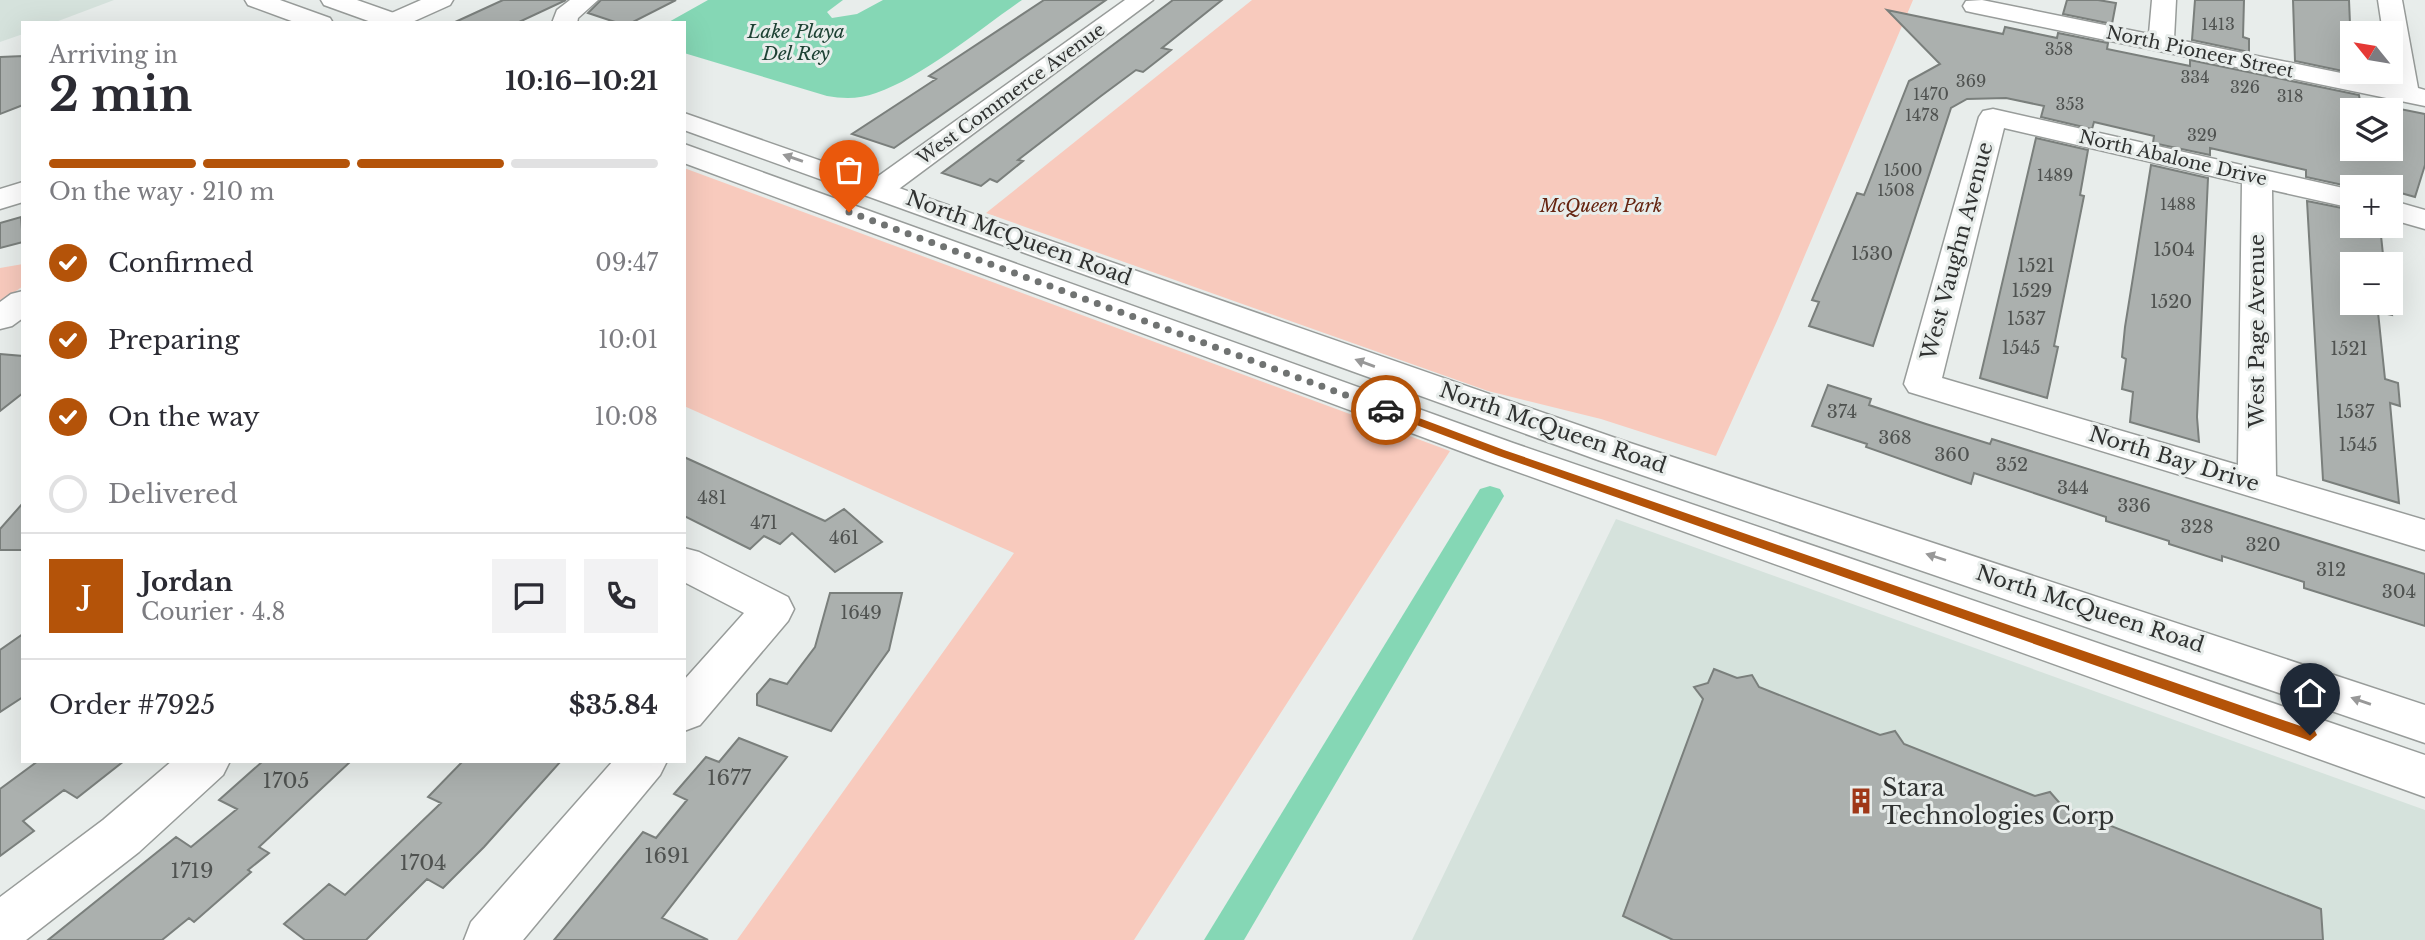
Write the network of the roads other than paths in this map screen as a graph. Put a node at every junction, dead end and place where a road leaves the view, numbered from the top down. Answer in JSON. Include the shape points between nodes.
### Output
{"nodes":[{"id":1,"x":257,"y":0,"type":"edge"},
{"id":2,"x":333,"y":0,"type":"edge"},
{"id":3,"x":441,"y":0,"type":"edge"},
{"id":4,"x":586,"y":0,"type":"edge"},
{"id":5,"x":1141,"y":0,"type":"edge"},
{"id":6,"x":2164,"y":0,"type":"edge"},
{"id":7,"x":2390,"y":0,"type":"edge"},
{"id":8,"x":1975,"y":6,"type":"dead end"},
{"id":9,"x":315,"y":21,"type":"edge"},
{"id":10,"x":391,"y":21,"type":"edge"},
{"id":11,"x":396,"y":21,"type":"edge"},
{"id":12,"x":564,"y":21,"type":"edge"},
{"id":13,"x":2161,"y":43,"type":"junction"},
{"id":14,"x":2415,"y":96,"type":"edge"},
{"id":15,"x":1993,"y":117,"type":"joint"},
{"id":16,"x":686,"y":122,"type":"edge"},
{"id":17,"x":686,"y":154,"type":"edge"},
{"id":18,"x":2257,"y":176,"type":"junction"},
{"id":19,"x":881,"y":188,"type":"junction"},
{"id":20,"x":21,"y":192,"type":"edge"},
{"id":21,"x":2340,"y":196,"type":"edge"},
{"id":22,"x":0,"y":200,"type":"edge"},
{"id":23,"x":2403,"y":213,"type":"edge"},
{"id":24,"x":2425,"y":219,"type":"edge"},
{"id":25,"x":1041,"y":245,"type":"junction"},
{"id":26,"x":1011,"y":271,"type":"junction"},
{"id":27,"x":1922,"y":384,"type":"joint"},
{"id":28,"x":1521,"y":419,"type":"junction"},
{"id":29,"x":1500,"y":452,"type":"junction"},
{"id":30,"x":2258,"y":485,"type":"junction"},
{"id":31,"x":2425,"y":535,"type":"edge"},
{"id":32,"x":686,"y":564,"type":"edge"},
{"id":33,"x":686,"y":710,"type":"edge"},
{"id":34,"x":2425,"y":724,"type":"edge"},
{"id":35,"x":204,"y":763,"type":"edge"},
{"id":36,"x":641,"y":763,"type":"edge"},
{"id":37,"x":2425,"y":776,"type":"edge"},
{"id":38,"x":0,"y":928,"type":"edge"},
{"id":39,"x":490,"y":940,"type":"edge"}],
"edges":[{"from":1,"to":9,"type":"street"},
{"from":2,"to":10,"type":"street"},
{"from":3,"to":11,"type":"street"},
{"from":4,"to":12,"type":"street"},
{"from":5,"to":19,"type":"street","name":"West Commerce Avenue"},
{"from":6,"to":13,"type":"street"},
{"from":7,"to":14,"type":"street"},
{"from":8,"to":13,"type":"street","name":"North Pioneer Street"},
{"from":13,"to":14,"type":"street","name":"North Pioneer Street"},
{"from":15,"to":18,"type":"street","name":"North Abalone Drive"},
{"from":15,"to":27,"type":"street","name":"West Vaughn Avenue"},
{"from":19,"to":16,"type":"street","name":"North McQueen Road","one_way":true},
{"from":17,"to":26,"type":"street","name":"North McQueen Road"},
{"from":18,"to":21,"type":"street","name":"North Abalone Drive"},
{"from":18,"to":30,"type":"street","name":"West Page Avenue"},
{"from":19,"to":25,"type":"street","name":"North McQueen Road"},
{"from":20,"to":22,"type":"street"},
{"from":23,"to":24,"type":"street"},
{"from":25,"to":26,"type":"street"},
{"from":28,"to":25,"type":"street","name":"North McQueen Road","one_way":true},
{"from":26,"to":29,"type":"street","name":"North McQueen Road"},
{"from":27,"to":30,"type":"street","name":"North Bay Drive"},
{"from":28,"to":29,"type":"street"},
{"from":34,"to":28,"type":"street","name":"North McQueen Road","one_way":true},
{"from":29,"to":37,"type":"street","name":"North McQueen Road"},
{"from":30,"to":31,"type":"street","name":"North Bay Drive"},
{"from":32,"to":33,"type":"street","via":[[773,609]]},
{"from":35,"to":38,"type":"street","via":[[121,836]]},
{"from":36,"to":39,"type":"street"}]}
